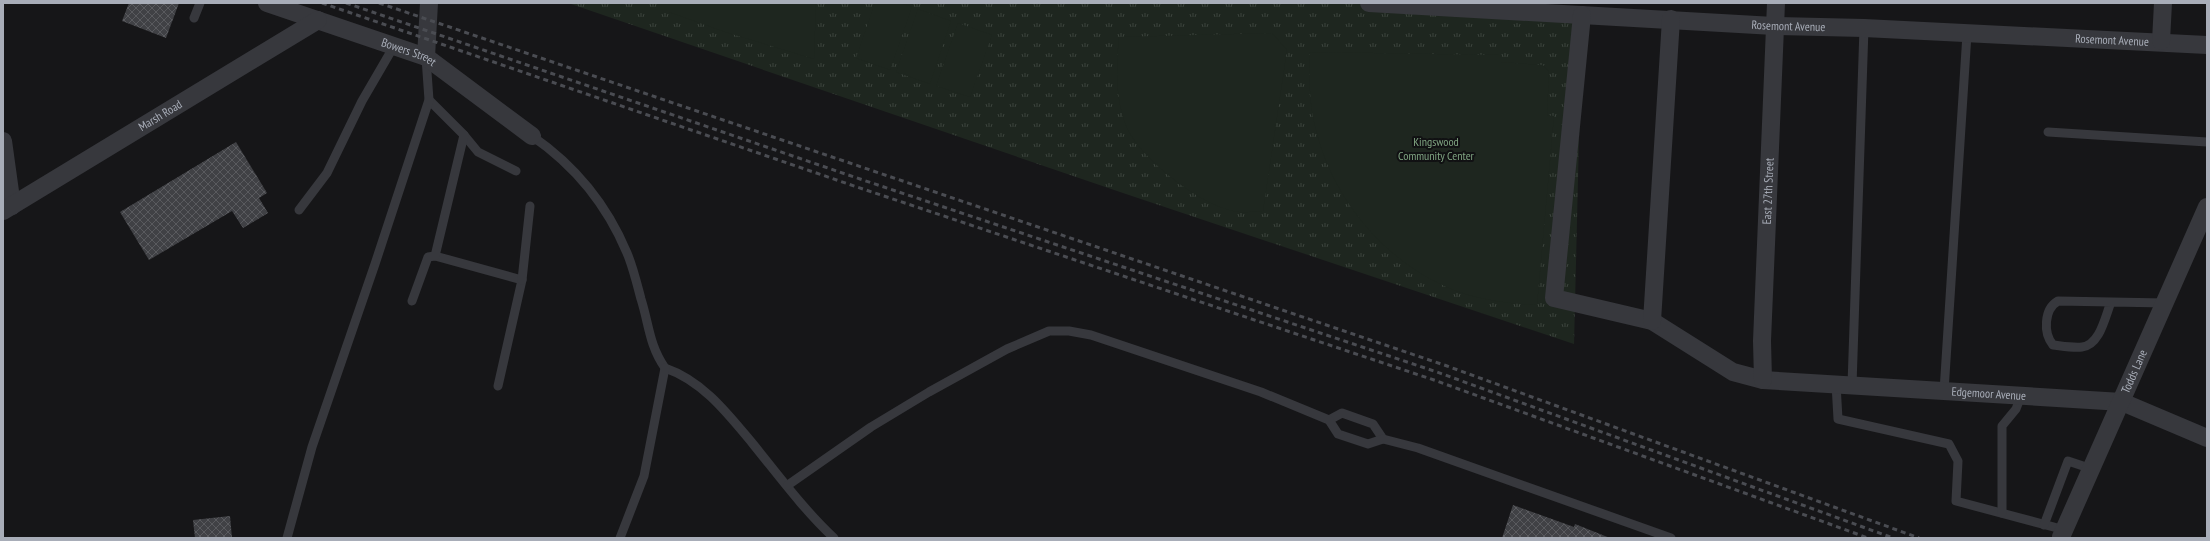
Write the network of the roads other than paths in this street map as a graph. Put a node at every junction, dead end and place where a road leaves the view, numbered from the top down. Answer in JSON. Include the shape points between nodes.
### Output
{"nodes":[{"id":1,"x":200,"y":3,"type":"edge"},
{"id":2,"x":267,"y":3,"type":"edge"},
{"id":3,"x":429,"y":3,"type":"edge"},
{"id":4,"x":1369,"y":3,"type":"edge"},
{"id":5,"x":1776,"y":3,"type":"edge"},
{"id":6,"x":2163,"y":3,"type":"edge"},
{"id":7,"x":1582,"y":15,"type":"junction"},
{"id":8,"x":194,"y":18,"type":"dead end"},
{"id":9,"x":318,"y":20,"type":"junction"},
{"id":10,"x":1671,"y":20,"type":"junction"},
{"id":11,"x":1774,"y":26,"type":"junction"},
{"id":12,"x":1864,"y":28,"type":"junction"},
{"id":13,"x":1967,"y":34,"type":"junction"},
{"id":14,"x":2161,"y":41,"type":"junction"},
{"id":15,"x":2207,"y":45,"type":"edge"},
{"id":16,"x":394,"y":46,"type":"junction"},
{"id":17,"x":426,"y":56,"type":"junction"},
{"id":18,"x":429,"y":100,"type":"junction"},
{"id":19,"x":2048,"y":132,"type":"dead end"},
{"id":20,"x":464,"y":136,"type":"junction"},
{"id":21,"x":532,"y":136,"type":"joint"},
{"id":22,"x":3,"y":141,"type":"edge"},
{"id":23,"x":2207,"y":142,"type":"edge"},
{"id":24,"x":516,"y":171,"type":"dead end"},
{"id":25,"x":530,"y":206,"type":"dead end"},
{"id":26,"x":2207,"y":206,"type":"edge"},
{"id":27,"x":7,"y":208,"type":"edge"},
{"id":28,"x":299,"y":210,"type":"dead end"},
{"id":29,"x":2203,"y":226,"type":"edge"},
{"id":30,"x":435,"y":256,"type":"junction"},
{"id":31,"x":522,"y":280,"type":"junction"},
{"id":32,"x":412,"y":301,"type":"dead end"},
{"id":33,"x":2111,"y":302,"type":"junction"},
{"id":34,"x":2165,"y":303,"type":"junction"},
{"id":35,"x":1652,"y":320,"type":"junction"},
{"id":36,"x":665,"y":368,"type":"junction"},
{"id":37,"x":1763,"y":380,"type":"junction"},
{"id":38,"x":1844,"y":385,"type":"junction"},
{"id":39,"x":498,"y":386,"type":"dead end"},
{"id":40,"x":1944,"y":391,"type":"junction"},
{"id":41,"x":2022,"y":396,"type":"junction"},
{"id":42,"x":2122,"y":402,"type":"junction"},
{"id":43,"x":1329,"y":420,"type":"junction"},
{"id":44,"x":2207,"y":438,"type":"edge"},
{"id":45,"x":1383,"y":439,"type":"junction"},
{"id":46,"x":2092,"y":469,"type":"junction"},
{"id":47,"x":788,"y":485,"type":"junction"},
{"id":48,"x":2002,"y":514,"type":"junction"},
{"id":49,"x":2044,"y":525,"type":"junction"},
{"id":50,"x":2063,"y":534,"type":"joint"},
{"id":51,"x":287,"y":538,"type":"edge"},
{"id":52,"x":620,"y":538,"type":"edge"},
{"id":53,"x":834,"y":538,"type":"edge"},
{"id":54,"x":1671,"y":538,"type":"edge"}],
"edges":[{"from":1,"to":8,"type":"lane"},
{"from":2,"to":9,"type":"street","name":"Bowers Street"},
{"from":3,"to":17,"type":"street"},
{"from":4,"to":7,"type":"street","name":"Rosemont Avenue"},
{"from":5,"to":11,"type":"street","name":"East 27th Street"},
{"from":6,"to":14,"type":"street"},
{"from":7,"to":10,"type":"street","name":"Rosemont Avenue"},
{"from":7,"to":35,"type":"street","via":[[1554,298]]},
{"from":9,"to":16,"type":"street","name":"Bowers Street"},
{"from":9,"to":27,"type":"street","name":"Marsh Road"},
{"from":10,"to":11,"type":"street","name":"Rosemont Avenue"},
{"from":10,"to":35,"type":"street"},
{"from":11,"to":12,"type":"street","name":"Rosemont Avenue"},
{"from":11,"to":37,"type":"street","name":"East 27th Street","via":[[1762,341]]},
{"from":12,"to":13,"type":"street","name":"Rosemont Avenue"},
{"from":12,"to":38,"type":"lane"},
{"from":13,"to":14,"type":"street","name":"Rosemont Avenue"},
{"from":13,"to":40,"type":"lane"},
{"from":14,"to":15,"type":"street","name":"Rosemont Avenue"},
{"from":16,"to":17,"type":"street","name":"Bowers Street"},
{"from":16,"to":28,"type":"lane","via":[[362,101],[327,173]]},
{"from":17,"to":18,"type":"lane"},
{"from":17,"to":21,"type":"street","name":"Bowers Street"},
{"from":18,"to":20,"type":"lane"},
{"from":18,"to":51,"type":"lane","via":[[312,447]]},
{"from":19,"to":23,"type":"lane"},
{"from":20,"to":24,"type":"lane","via":[[478,152]]},
{"from":20,"to":30,"type":"lane"},
{"from":21,"to":36,"type":"lane","via":[[562,159],[587,185],[617,230],[630,261],[651,344]]},
{"from":22,"to":27,"type":"street"},
{"from":25,"to":31,"type":"lane"},
{"from":26,"to":29,"type":"street","name":"Todds Lane"},
{"from":29,"to":34,"type":"street","name":"Todds Lane"},
{"from":30,"to":31,"type":"lane"},
{"from":30,"to":32,"type":"lane","via":[[428,257]]},
{"from":31,"to":39,"type":"lane"},
{"from":33,"to":33,"type":"lane","via":[[2058,301],[2051,304],[2046,334],[2049,340],[2053,345],[2090,345],[2096,340]]},
{"from":33,"to":34,"type":"lane"},
{"from":34,"to":42,"type":"street","name":"Todds Lane"},
{"from":35,"to":37,"type":"street","name":"Edgemoor Avenue","via":[[1733,372]]},
{"from":36,"to":47,"type":"lane","via":[[675,371],[712,396]]},
{"from":36,"to":52,"type":"lane","via":[[644,476]]},
{"from":37,"to":38,"type":"street","name":"Edgemoor Avenue"},
{"from":38,"to":40,"type":"street","name":"Edgemoor Avenue"},
{"from":38,"to":48,"type":"lane","via":[[1838,419],[1949,444],[1958,461],[1956,501]]},
{"from":40,"to":41,"type":"street","name":"Edgemoor Avenue"},
{"from":41,"to":42,"type":"street","name":"Edgemoor Avenue"},
{"from":41,"to":48,"type":"lane","via":[[2016,409],[2002,426]]},
{"from":42,"to":44,"type":"street","name":"Edgemoor Avenue"},
{"from":42,"to":46,"type":"street","name":"Todds Lane"},
{"from":43,"to":45,"type":"lane","via":[[1338,434],[1368,444]]},
{"from":43,"to":45,"type":"lane","via":[[1342,413],[1373,424]]},
{"from":43,"to":47,"type":"lane","via":[[1261,392],[1124,345],[1069,331],[1049,331],[1007,349],[929,392],[858,436]]},
{"from":45,"to":54,"type":"lane","via":[[1418,448]]},
{"from":46,"to":49,"type":"lane","via":[[2068,461]]},
{"from":46,"to":50,"type":"street","name":"Todds Lane"},
{"from":47,"to":53,"type":"lane","via":[[798,500]]},
{"from":48,"to":49,"type":"lane"},
{"from":49,"to":50,"type":"lane"}]}
